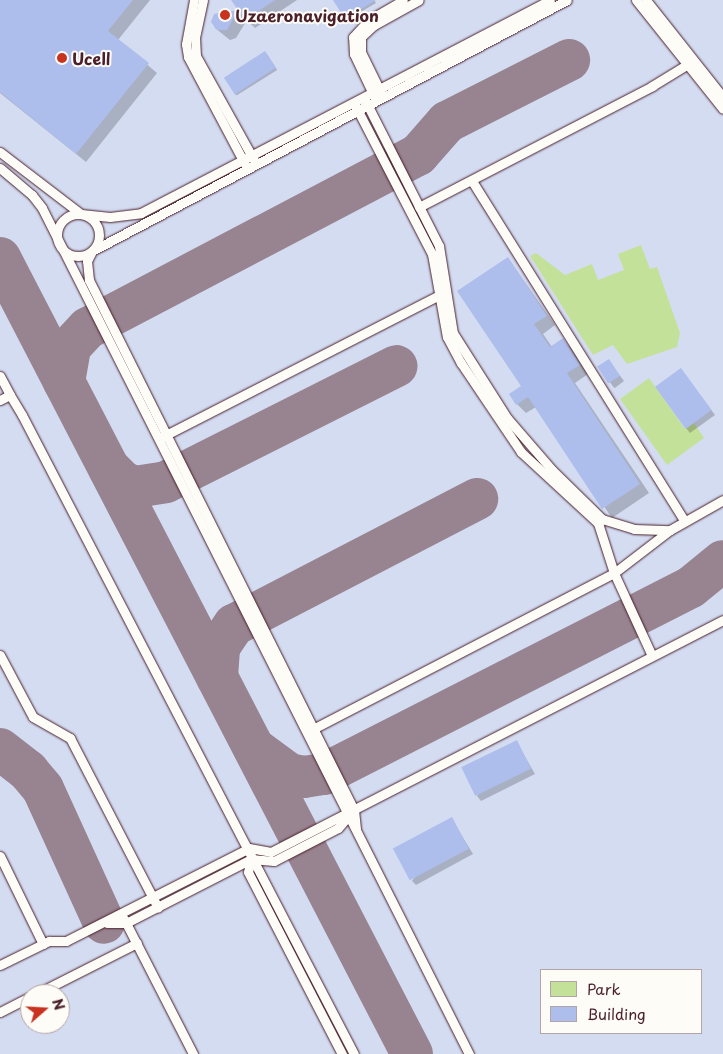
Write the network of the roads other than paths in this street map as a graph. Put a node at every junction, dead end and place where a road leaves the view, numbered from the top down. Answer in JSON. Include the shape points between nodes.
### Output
{"nodes":[{"id":1,"x":194,"y":0,"type":"edge"},
{"id":2,"x":203,"y":0,"type":"edge"},
{"id":3,"x":403,"y":0,"type":"edge"},
{"id":4,"x":419,"y":0,"type":"edge"},
{"id":5,"x":550,"y":0,"type":"edge"},
{"id":6,"x":567,"y":0,"type":"edge"},
{"id":7,"x":636,"y":0,"type":"edge"},
{"id":8,"x":646,"y":0,"type":"edge"},
{"id":9,"x":690,"y":63,"type":"junction"},
{"id":10,"x":374,"y":97,"type":"junction"},
{"id":11,"x":723,"y":97,"type":"edge"},
{"id":12,"x":356,"y":107,"type":"junction"},
{"id":13,"x":723,"y":109,"type":"edge"},
{"id":14,"x":0,"y":152,"type":"edge"},
{"id":15,"x":250,"y":163,"type":"junction"},
{"id":16,"x":0,"y":168,"type":"edge"},
{"id":17,"x":472,"y":181,"type":"junction"},
{"id":18,"x":420,"y":207,"type":"junction"},
{"id":19,"x":81,"y":214,"type":"junction"},
{"id":20,"x":59,"y":242,"type":"junction"},
{"id":21,"x":92,"y":251,"type":"junction"},
{"id":22,"x":443,"y":294,"type":"junction"},
{"id":23,"x":0,"y":376,"type":"edge"},
{"id":24,"x":10,"y":395,"type":"junction"},
{"id":25,"x":0,"y":400,"type":"edge"},
{"id":26,"x":162,"y":437,"type":"junction"},
{"id":27,"x":723,"y":500,"type":"edge"},
{"id":28,"x":589,"y":506,"type":"junction"},
{"id":29,"x":684,"y":520,"type":"junction"},
{"id":30,"x":600,"y":524,"type":"junction"},
{"id":31,"x":634,"y":529,"type":"junction"},
{"id":32,"x":670,"y":530,"type":"junction"},
{"id":33,"x":614,"y":573,"type":"junction"},
{"id":34,"x":723,"y":620,"type":"edge"},
{"id":35,"x":0,"y":656,"type":"edge"},
{"id":36,"x":652,"y":656,"type":"junction"},
{"id":37,"x":310,"y":731,"type":"junction"},
{"id":38,"x":350,"y":813,"type":"junction"},
{"id":39,"x":249,"y":848,"type":"junction"},
{"id":40,"x":0,"y":856,"type":"edge"},
{"id":41,"x":251,"y":859,"type":"junction"},
{"id":42,"x":154,"y":899,"type":"junction"},
{"id":43,"x":158,"y":908,"type":"junction"},
{"id":44,"x":122,"y":914,"type":"junction"},
{"id":45,"x":104,"y":923,"type":"junction"},
{"id":46,"x":126,"y":924,"type":"junction"},
{"id":47,"x":137,"y":943,"type":"junction"},
{"id":48,"x":43,"y":944,"type":"junction"},
{"id":49,"x":0,"y":966,"type":"edge"},
{"id":50,"x":56,"y":984,"type":"edge"},
{"id":51,"x":20,"y":1002,"type":"edge"},
{"id":52,"x":0,"y":1012,"type":"edge"},
{"id":53,"x":193,"y":1054,"type":"edge"},
{"id":54,"x":342,"y":1054,"type":"edge"},
{"id":55,"x":354,"y":1054,"type":"edge"},
{"id":56,"x":469,"y":1054,"type":"edge"}],
"edges":[{"from":1,"to":15,"type":"lane","via":[[186,44],[188,57]]},
{"from":2,"to":15,"type":"lane","via":[[195,37],[196,56]]},
{"from":3,"to":10,"type":"lane","via":[[369,20],[353,36],[354,54]]},
{"from":4,"to":10,"type":"lane","via":[[374,25],[361,37],[361,52]]},
{"from":5,"to":10,"type":"lane"},
{"from":6,"to":10,"type":"lane"},
{"from":7,"to":9,"type":"lane"},
{"from":8,"to":9,"type":"lane"},
{"from":9,"to":11,"type":"lane"},
{"from":9,"to":13,"type":"lane"},
{"from":9,"to":17,"type":"lane"},
{"from":10,"to":12,"type":"lane"},
{"from":10,"to":18,"type":"lane"},
{"from":12,"to":15,"type":"lane"},
{"from":12,"to":22,"type":"lane","via":[[432,254]]},
{"from":14,"to":19,"type":"lane"},
{"from":15,"to":19,"type":"lane","via":[[142,213],[110,217]]},
{"from":15,"to":21,"type":"lane"},
{"from":16,"to":20,"type":"lane","via":[[36,198]]},
{"from":17,"to":18,"type":"lane"},
{"from":17,"to":29,"type":"lane"},
{"from":18,"to":22,"type":"lane","via":[[439,246]]},
{"from":19,"to":20,"type":"lane","via":[[62,222]]},
{"from":19,"to":21,"type":"lane","via":[[98,226],[99,240]]},
{"from":20,"to":21,"type":"lane","via":[[73,255]]},
{"from":20,"to":26,"type":"lane"},
{"from":21,"to":26,"type":"lane","via":[[86,265],[89,280]]},
{"from":22,"to":26,"type":"lane"},
{"from":22,"to":28,"type":"lane","via":[[453,333],[502,411],[528,445]]},
{"from":22,"to":30,"type":"lane","via":[[447,337],[502,425],[544,476]]},
{"from":23,"to":24,"type":"lane"},
{"from":24,"to":25,"type":"lane"},
{"from":24,"to":39,"type":"lane"},
{"from":26,"to":37,"type":"lane"},
{"from":27,"to":29,"type":"lane"},
{"from":28,"to":30,"type":"lane"},
{"from":28,"to":31,"type":"lane","via":[[602,519]]},
{"from":29,"to":32,"type":"lane"},
{"from":30,"to":31,"type":"lane"},
{"from":30,"to":33,"type":"lane"},
{"from":31,"to":32,"type":"lane"},
{"from":32,"to":33,"type":"lane"},
{"from":33,"to":36,"type":"lane"},
{"from":33,"to":37,"type":"lane"},
{"from":34,"to":36,"type":"lane"},
{"from":35,"to":42,"type":"lane","via":[[33,717],[70,738]]},
{"from":36,"to":38,"type":"lane"},
{"from":37,"to":38,"type":"lane"},
{"from":38,"to":39,"type":"lane","via":[[270,852]]},
{"from":38,"to":41,"type":"lane","via":[[338,828],[274,861]]},
{"from":38,"to":56,"type":"lane"},
{"from":39,"to":41,"type":"lane"},
{"from":39,"to":42,"type":"lane"},
{"from":40,"to":48,"type":"lane"},
{"from":41,"to":43,"type":"lane"},
{"from":41,"to":54,"type":"lane","via":[[248,872]]},
{"from":41,"to":55,"type":"lane"},
{"from":42,"to":43,"type":"lane"},
{"from":42,"to":44,"type":"lane"},
{"from":43,"to":46,"type":"lane"},
{"from":44,"to":45,"type":"lane"},
{"from":44,"to":46,"type":"lane"},
{"from":45,"to":46,"type":"lane"},
{"from":45,"to":48,"type":"lane","via":[[66,941]]},
{"from":46,"to":47,"type":"lane"},
{"from":47,"to":50,"type":"lane"},
{"from":47,"to":53,"type":"lane"},
{"from":48,"to":49,"type":"lane"},
{"from":51,"to":52,"type":"lane"}]}
